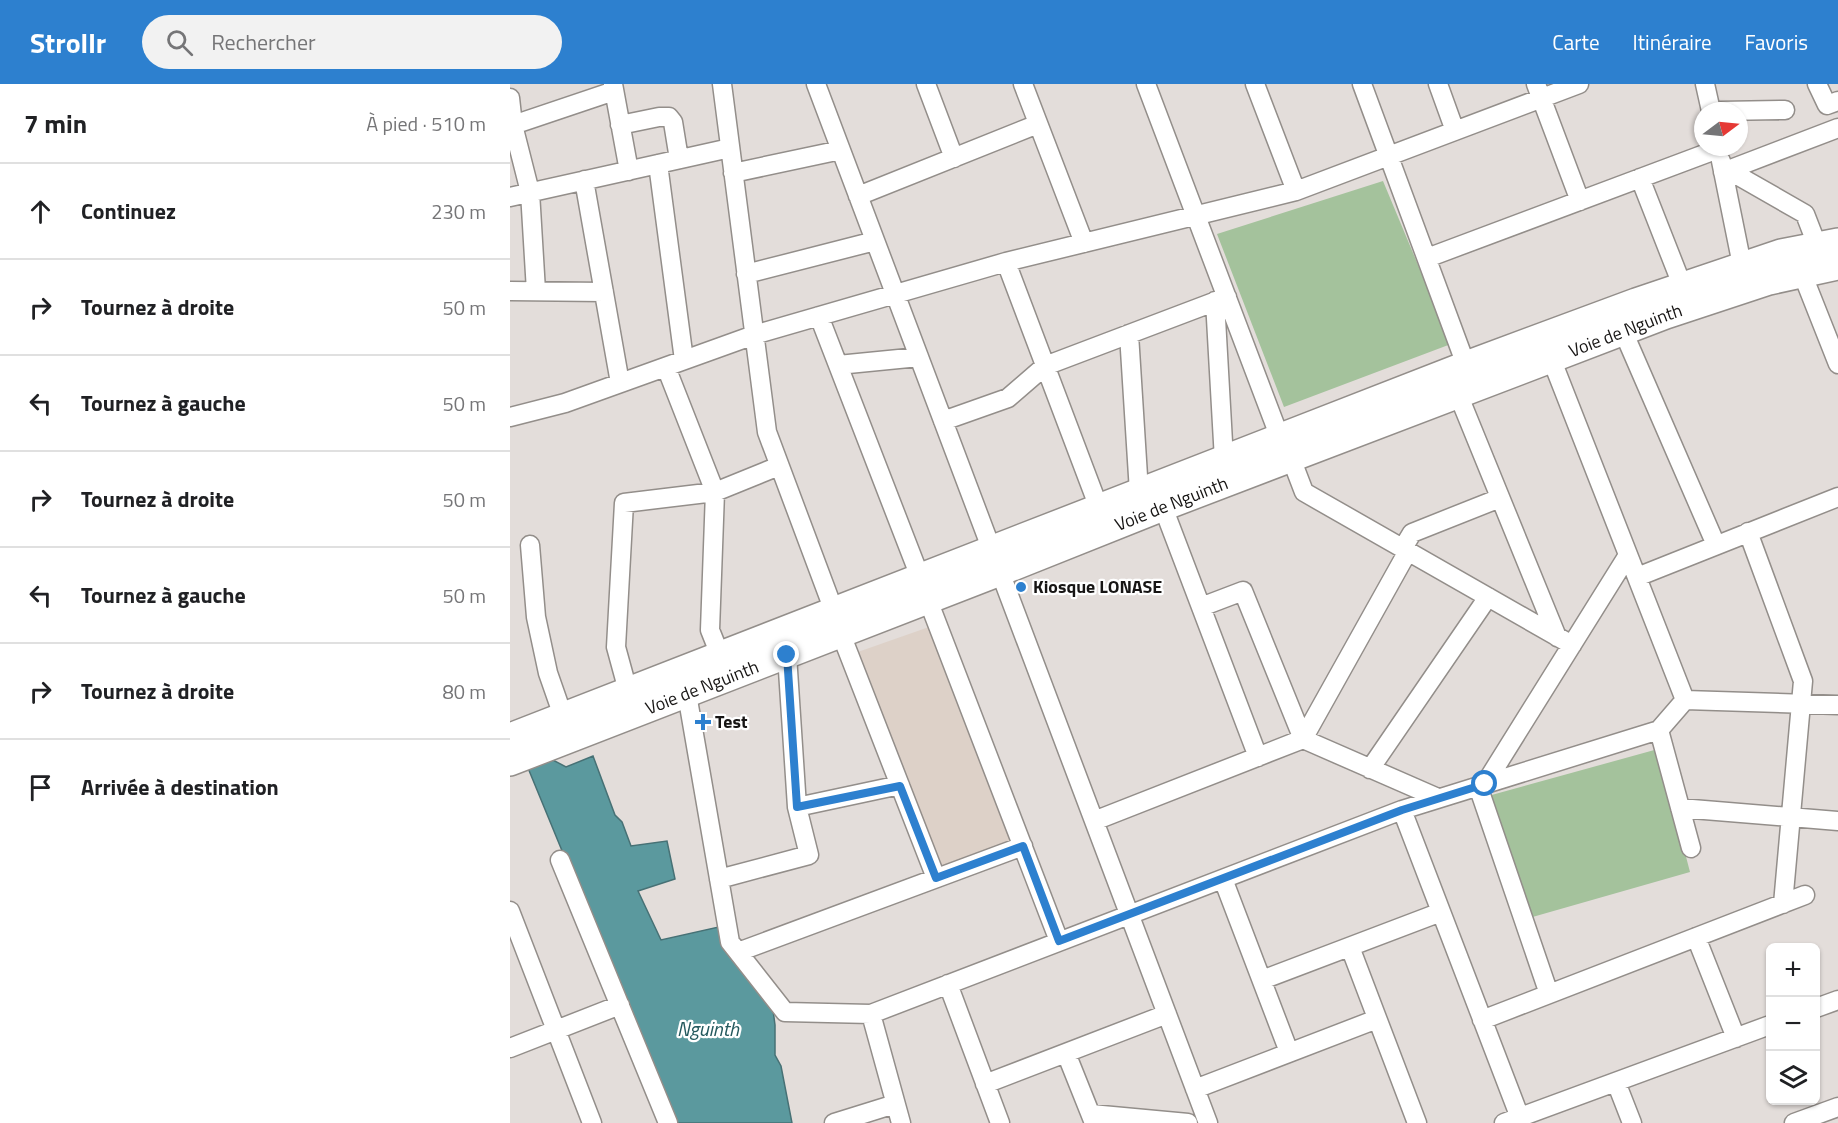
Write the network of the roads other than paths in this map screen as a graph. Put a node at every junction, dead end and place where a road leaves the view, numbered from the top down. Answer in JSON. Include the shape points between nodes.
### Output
{"nodes":[{"id":1,"x":722,"y":84,"type":"edge"},
{"id":2,"x":816,"y":84,"type":"edge"},
{"id":3,"x":926,"y":84,"type":"edge"},
{"id":4,"x":1023,"y":84,"type":"edge"},
{"id":5,"x":1146,"y":84,"type":"edge"},
{"id":6,"x":1255,"y":84,"type":"edge"},
{"id":7,"x":1362,"y":84,"type":"edge"},
{"id":8,"x":1438,"y":84,"type":"edge"},
{"id":9,"x":1579,"y":84,"type":"edge"},
{"id":10,"x":1705,"y":84,"type":"edge"},
{"id":11,"x":1817,"y":84,"type":"edge"},
{"id":12,"x":614,"y":88,"type":"edge"},
{"id":13,"x":1538,"y":91,"type":"edge"},
{"id":14,"x":510,"y":98,"type":"edge"},
{"id":15,"x":1838,"y":101,"type":"edge"},
{"id":16,"x":1709,"y":102,"type":"edge"},
{"id":17,"x":1785,"y":110,"type":"dead end"},
{"id":18,"x":1748,"y":111,"type":"edge"},
{"id":19,"x":1038,"y":124,"type":"junction"},
{"id":20,"x":511,"y":125,"type":"edge"},
{"id":21,"x":620,"y":125,"type":"junction"},
{"id":22,"x":1838,"y":128,"type":"edge"},
{"id":23,"x":1455,"y":131,"type":"junction"},
{"id":24,"x":730,"y":148,"type":"junction"},
{"id":25,"x":841,"y":150,"type":"junction"},
{"id":26,"x":1389,"y":156,"type":"junction"},
{"id":27,"x":1697,"y":156,"type":"edge"},
{"id":28,"x":1720,"y":156,"type":"edge"},
{"id":29,"x":954,"y":158,"type":"junction"},
{"id":30,"x":679,"y":159,"type":"junction"},
{"id":31,"x":658,"y":164,"type":"junction"},
{"id":32,"x":629,"y":171,"type":"junction"},
{"id":33,"x":1725,"y":171,"type":"junction"},
{"id":34,"x":734,"y":173,"type":"junction"},
{"id":35,"x":1640,"y":178,"type":"junction"},
{"id":36,"x":584,"y":180,"type":"junction"},
{"id":37,"x":1296,"y":191,"type":"junction"},
{"id":38,"x":530,"y":192,"type":"junction"},
{"id":39,"x":858,"y":196,"type":"junction"},
{"id":40,"x":510,"y":197,"type":"edge"},
{"id":41,"x":1580,"y":201,"type":"junction"},
{"id":42,"x":1196,"y":215,"type":"junction"},
{"id":43,"x":875,"y":241,"type":"junction"},
{"id":44,"x":1084,"y":243,"type":"junction"},
{"id":45,"x":1827,"y":244,"type":"edge"},
{"id":46,"x":1427,"y":258,"type":"junction"},
{"id":47,"x":1006,"y":261,"type":"junction"},
{"id":48,"x":1742,"y":265,"type":"junction"},
{"id":49,"x":1838,"y":267,"type":"edge"},
{"id":50,"x":1802,"y":273,"type":"junction"},
{"id":51,"x":746,"y":274,"type":"junction"},
{"id":52,"x":1682,"y":285,"type":"junction"},
{"id":53,"x":510,"y":291,"type":"edge"},
{"id":54,"x":536,"y":291,"type":"junction"},
{"id":55,"x":604,"y":292,"type":"junction"},
{"id":56,"x":895,"y":294,"type":"junction"},
{"id":57,"x":1221,"y":299,"type":"junction"},
{"id":58,"x":819,"y":316,"type":"junction"},
{"id":59,"x":1623,"y":331,"type":"junction"},
{"id":60,"x":1129,"y":334,"type":"junction"},
{"id":61,"x":754,"y":335,"type":"junction"},
{"id":62,"x":919,"y":357,"type":"junction"},
{"id":63,"x":1551,"y":358,"type":"junction"},
{"id":64,"x":684,"y":360,"type":"junction"},
{"id":65,"x":1838,"y":364,"type":"edge"},
{"id":66,"x":838,"y":365,"type":"junction"},
{"id":67,"x":1466,"y":365,"type":"junction"},
{"id":68,"x":1045,"y":366,"type":"junction"},
{"id":69,"x":666,"y":367,"type":"junction"},
{"id":70,"x":620,"y":383,"type":"junction"},
{"id":71,"x":1458,"y":394,"type":"junction"},
{"id":72,"x":510,"y":417,"type":"edge"},
{"id":73,"x":943,"y":421,"type":"junction"},
{"id":74,"x":1285,"y":448,"type":"junction"},
{"id":75,"x":1224,"y":459,"type":"junction"},
{"id":76,"x":779,"y":466,"type":"junction"},
{"id":77,"x":714,"y":492,"type":"junction"},
{"id":78,"x":1139,"y":492,"type":"junction"},
{"id":79,"x":1838,"y":496,"type":"edge"},
{"id":80,"x":1500,"y":498,"type":"junction"},
{"id":81,"x":1162,"y":507,"type":"junction"},
{"id":82,"x":1098,"y":508,"type":"junction"},
{"id":83,"x":1748,"y":532,"type":"junction"},
{"id":84,"x":530,"y":545,"type":"dead end"},
{"id":85,"x":1716,"y":545,"type":"junction"},
{"id":86,"x":1406,"y":550,"type":"junction"},
{"id":87,"x":1628,"y":555,"type":"junction"},
{"id":88,"x":996,"y":561,"type":"junction"},
{"id":89,"x":1637,"y":577,"type":"junction"},
{"id":90,"x":924,"y":588,"type":"junction"},
{"id":91,"x":1488,"y":597,"type":"junction"},
{"id":92,"x":1201,"y":607,"type":"junction"},
{"id":93,"x":837,"y":622,"type":"junction"},
{"id":94,"x":1564,"y":641,"type":"junction"},
{"id":95,"x":720,"y":655,"type":"junction"},
{"id":96,"x":787,"y":655,"type":"junction"},
{"id":97,"x":628,"y":691,"type":"junction"},
{"id":98,"x":687,"y":694,"type":"junction"},
{"id":99,"x":1686,"y":700,"type":"junction"},
{"id":100,"x":1801,"y":704,"type":"junction"},
{"id":101,"x":1838,"y":705,"type":"edge"},
{"id":102,"x":563,"y":716,"type":"junction"},
{"id":103,"x":1659,"y":730,"type":"junction"},
{"id":104,"x":510,"y":737,"type":"edge"},
{"id":105,"x":1303,"y":740,"type":"junction"},
{"id":106,"x":1258,"y":757,"type":"junction"},
{"id":107,"x":510,"y":762,"type":"edge"},
{"id":108,"x":1370,"y":769,"type":"junction"},
{"id":109,"x":1482,"y":785,"type":"junction"},
{"id":110,"x":900,"y":786,"type":"junction"},
{"id":111,"x":1438,"y":798,"type":"junction"},
{"id":112,"x":797,"y":807,"type":"junction"},
{"id":113,"x":1680,"y":808,"type":"junction"},
{"id":114,"x":1402,"y":810,"type":"junction"},
{"id":115,"x":1791,"y":817,"type":"junction"},
{"id":116,"x":1094,"y":822,"type":"junction"},
{"id":117,"x":1838,"y":822,"type":"edge"},
{"id":118,"x":1023,"y":846,"type":"junction"},
{"id":119,"x":1691,"y":848,"type":"dead end"},
{"id":120,"x":560,"y":860,"type":"dead end"},
{"id":121,"x":936,"y":878,"type":"junction"},
{"id":122,"x":719,"y":879,"type":"junction"},
{"id":123,"x":1223,"y":879,"type":"junction"},
{"id":124,"x":1805,"y":895,"type":"dead end"},
{"id":125,"x":1783,"y":904,"type":"junction"},
{"id":126,"x":510,"y":911,"type":"edge"},
{"id":127,"x":1441,"y":912,"type":"junction"},
{"id":128,"x":1129,"y":915,"type":"junction"},
{"id":129,"x":1696,"y":938,"type":"junction"},
{"id":130,"x":1059,"y":941,"type":"junction"},
{"id":131,"x":1350,"y":947,"type":"junction"},
{"id":132,"x":738,"y":952,"type":"junction"},
{"id":133,"x":1262,"y":980,"type":"junction"},
{"id":134,"x":948,"y":984,"type":"junction"},
{"id":135,"x":1549,"y":994,"type":"junction"},
{"id":136,"x":1838,"y":1000,"type":"edge"},
{"id":137,"x":620,"y":1005,"type":"junction"},
{"id":138,"x":1820,"y":1006,"type":"edge"},
{"id":139,"x":871,"y":1014,"type":"junction"},
{"id":140,"x":1167,"y":1014,"type":"junction"},
{"id":141,"x":1377,"y":1019,"type":"junction"},
{"id":142,"x":1482,"y":1020,"type":"junction"},
{"id":143,"x":1766,"y":1027,"type":"edge"},
{"id":144,"x":556,"y":1029,"type":"junction"},
{"id":145,"x":1736,"y":1038,"type":"junction"},
{"id":146,"x":510,"y":1048,"type":"edge"},
{"id":147,"x":1289,"y":1052,"type":"junction"},
{"id":148,"x":1066,"y":1053,"type":"junction"},
{"id":149,"x":1616,"y":1082,"type":"junction"},
{"id":150,"x":985,"y":1084,"type":"junction"},
{"id":151,"x":1195,"y":1089,"type":"junction"},
{"id":152,"x":895,"y":1104,"type":"junction"},
{"id":153,"x":1838,"y":1107,"type":"edge"},
{"id":154,"x":1093,"y":1119,"type":"edge"},
{"id":155,"x":1515,"y":1121,"type":"edge"},
{"id":156,"x":1803,"y":1121,"type":"edge"},
{"id":157,"x":592,"y":1123,"type":"edge"},
{"id":158,"x":668,"y":1123,"type":"edge"},
{"id":159,"x":834,"y":1123,"type":"edge"},
{"id":160,"x":901,"y":1123,"type":"edge"},
{"id":161,"x":1000,"y":1123,"type":"edge"},
{"id":162,"x":1188,"y":1123,"type":"edge"},
{"id":163,"x":1208,"y":1123,"type":"edge"},
{"id":164,"x":1418,"y":1123,"type":"edge"},
{"id":165,"x":1632,"y":1123,"type":"edge"}],
"edges":[{"from":1,"to":24,"type":"street"},
{"from":2,"to":25,"type":"street"},
{"from":3,"to":29,"type":"street"},
{"from":4,"to":19,"type":"street"},
{"from":5,"to":42,"type":"street"},
{"from":6,"to":37,"type":"street"},
{"from":7,"to":26,"type":"street"},
{"from":8,"to":23,"type":"street"},
{"from":9,"to":13,"type":"street"},
{"from":10,"to":16,"type":"street"},
{"from":11,"to":15,"type":"street","via":[[1827,105]]},
{"from":12,"to":20,"type":"street"},
{"from":12,"to":21,"type":"street"},
{"from":13,"to":23,"type":"street"},
{"from":13,"to":41,"type":"street"},
{"from":14,"to":20,"type":"street"},
{"from":17,"to":18,"type":"street"},
{"from":19,"to":29,"type":"street"},
{"from":19,"to":44,"type":"street"},
{"from":20,"to":38,"type":"street"},
{"from":21,"to":30,"type":"street","via":[[669,117]]},
{"from":21,"to":32,"type":"street"},
{"from":22,"to":33,"type":"street"},
{"from":23,"to":26,"type":"street"},
{"from":24,"to":30,"type":"street"},
{"from":24,"to":34,"type":"street"},
{"from":25,"to":34,"type":"street"},
{"from":25,"to":39,"type":"street"},
{"from":26,"to":37,"type":"street"},
{"from":26,"to":46,"type":"street"},
{"from":27,"to":35,"type":"street"},
{"from":28,"to":33,"type":"street"},
{"from":29,"to":39,"type":"street"},
{"from":30,"to":31,"type":"street"},
{"from":31,"to":32,"type":"street"},
{"from":31,"to":64,"type":"street"},
{"from":32,"to":36,"type":"street"},
{"from":33,"to":45,"type":"street","via":[[1805,214]]},
{"from":33,"to":48,"type":"street"},
{"from":34,"to":51,"type":"street"},
{"from":35,"to":41,"type":"street"},
{"from":35,"to":52,"type":"street"},
{"from":36,"to":38,"type":"street"},
{"from":36,"to":55,"type":"street"},
{"from":37,"to":42,"type":"street"},
{"from":38,"to":40,"type":"street"},
{"from":38,"to":54,"type":"street"},
{"from":39,"to":43,"type":"street"},
{"from":41,"to":46,"type":"street"},
{"from":42,"to":44,"type":"street"},
{"from":42,"to":57,"type":"street"},
{"from":43,"to":51,"type":"street"},
{"from":43,"to":56,"type":"street"},
{"from":44,"to":47,"type":"street"},
{"from":45,"to":48,"type":"highway","name":"Voie de Nguinth"},
{"from":46,"to":67,"type":"street"},
{"from":47,"to":56,"type":"street"},
{"from":47,"to":68,"type":"street"},
{"from":48,"to":52,"type":"highway","name":"Voie de Nguinth"},
{"from":49,"to":50,"type":"highway","name":"Voie de Nguinth"},
{"from":50,"to":59,"type":"highway","name":"Voie de Nguinth","via":[[1720,296]]},
{"from":50,"to":65,"type":"street"},
{"from":51,"to":61,"type":"street"},
{"from":52,"to":67,"type":"highway","name":"Voie de Nguinth"},
{"from":53,"to":54,"type":"street"},
{"from":54,"to":55,"type":"street"},
{"from":55,"to":70,"type":"street"},
{"from":56,"to":58,"type":"street"},
{"from":56,"to":62,"type":"street"},
{"from":57,"to":60,"type":"street"},
{"from":57,"to":74,"type":"street"},
{"from":57,"to":75,"type":"street"},
{"from":58,"to":61,"type":"street"},
{"from":58,"to":66,"type":"street"},
{"from":59,"to":63,"type":"highway","name":"Voie de Nguinth"},
{"from":59,"to":85,"type":"street"},
{"from":60,"to":68,"type":"street"},
{"from":60,"to":78,"type":"street"},
{"from":61,"to":64,"type":"street"},
{"from":61,"to":76,"type":"street","via":[[767,432]]},
{"from":62,"to":66,"type":"street"},
{"from":62,"to":73,"type":"street"},
{"from":63,"to":71,"type":"highway","name":"Voie de Nguinth"},
{"from":63,"to":87,"type":"street"},
{"from":64,"to":69,"type":"street"},
{"from":66,"to":90,"type":"street"},
{"from":67,"to":74,"type":"highway","name":"Voie de Nguinth"},
{"from":68,"to":73,"type":"street","via":[[1008,398]]},
{"from":68,"to":82,"type":"street"},
{"from":69,"to":70,"type":"street"},
{"from":69,"to":77,"type":"street"},
{"from":70,"to":72,"type":"street"},
{"from":71,"to":74,"type":"highway","name":"Voie de Nguinth"},
{"from":71,"to":80,"type":"street"},
{"from":73,"to":88,"type":"street"},
{"from":74,"to":75,"type":"highway","name":"Voie de Nguinth"},
{"from":74,"to":81,"type":"highway","name":"Voie de Nguinth"},
{"from":74,"to":86,"type":"street","via":[[1304,492]]},
{"from":75,"to":78,"type":"highway","name":"Voie de Nguinth"},
{"from":76,"to":77,"type":"street"},
{"from":76,"to":93,"type":"street"},
{"from":77,"to":95,"type":"street","via":[[710,630]]},
{"from":77,"to":97,"type":"street","via":[[624,503],[616,647]]},
{"from":78,"to":82,"type":"highway","name":"Voie de Nguinth"},
{"from":79,"to":83,"type":"street"},
{"from":80,"to":86,"type":"street","via":[[1412,533]]},
{"from":80,"to":94,"type":"street"},
{"from":81,"to":88,"type":"highway","name":"Voie de Nguinth"},
{"from":81,"to":92,"type":"street"},
{"from":82,"to":88,"type":"highway","name":"Voie de Nguinth"},
{"from":83,"to":85,"type":"street"},
{"from":83,"to":100,"type":"street","via":[[1803,681]]},
{"from":84,"to":102,"type":"street","via":[[536,617],[548,674]]},
{"from":85,"to":89,"type":"street"},
{"from":86,"to":91,"type":"street"},
{"from":86,"to":105,"type":"street"},
{"from":87,"to":89,"type":"street"},
{"from":87,"to":94,"type":"street"},
{"from":88,"to":90,"type":"highway","name":"Voie de Nguinth"},
{"from":88,"to":116,"type":"street"},
{"from":89,"to":99,"type":"street"},
{"from":90,"to":93,"type":"highway","name":"Voie de Nguinth"},
{"from":90,"to":118,"type":"street"},
{"from":91,"to":94,"type":"street"},
{"from":91,"to":108,"type":"street"},
{"from":92,"to":105,"type":"street","via":[[1243,591]]},
{"from":92,"to":106,"type":"street"},
{"from":93,"to":95,"type":"highway","name":"Voie de Nguinth"},
{"from":93,"to":96,"type":"highway","name":"Voie de Nguinth"},
{"from":93,"to":110,"type":"street"},
{"from":94,"to":109,"type":"street"},
{"from":95,"to":97,"type":"highway","name":"Voie de Nguinth"},
{"from":96,"to":98,"type":"highway","name":"Voie de Nguinth"},
{"from":96,"to":112,"type":"street"},
{"from":97,"to":102,"type":"highway","name":"Voie de Nguinth"},
{"from":98,"to":107,"type":"highway","name":"Voie de Nguinth"},
{"from":98,"to":122,"type":"street"},
{"from":99,"to":100,"type":"street"},
{"from":99,"to":103,"type":"street"},
{"from":100,"to":101,"type":"street"},
{"from":100,"to":115,"type":"street"},
{"from":102,"to":104,"type":"highway","name":"Voie de Nguinth"},
{"from":103,"to":109,"type":"street"},
{"from":103,"to":113,"type":"street"},
{"from":105,"to":106,"type":"street"},
{"from":105,"to":108,"type":"street"},
{"from":106,"to":116,"type":"street"},
{"from":108,"to":111,"type":"street"},
{"from":109,"to":111,"type":"street"},
{"from":109,"to":135,"type":"street"},
{"from":110,"to":112,"type":"street"},
{"from":110,"to":121,"type":"street"},
{"from":111,"to":114,"type":"street"},
{"from":112,"to":122,"type":"street","via":[[809,855]]},
{"from":113,"to":115,"type":"street"},
{"from":113,"to":119,"type":"street"},
{"from":114,"to":123,"type":"street"},
{"from":114,"to":127,"type":"street"},
{"from":115,"to":117,"type":"street"},
{"from":115,"to":125,"type":"street"},
{"from":116,"to":128,"type":"street"},
{"from":118,"to":121,"type":"street"},
{"from":118,"to":130,"type":"street"},
{"from":120,"to":137,"type":"street"},
{"from":121,"to":132,"type":"street"},
{"from":122,"to":132,"type":"street","via":[[730,942]]},
{"from":123,"to":128,"type":"street"},
{"from":123,"to":133,"type":"street"},
{"from":124,"to":125,"type":"street"},
{"from":125,"to":129,"type":"street"},
{"from":126,"to":144,"type":"street"},
{"from":127,"to":131,"type":"street"},
{"from":127,"to":142,"type":"street"},
{"from":128,"to":130,"type":"street"},
{"from":128,"to":140,"type":"street"},
{"from":129,"to":135,"type":"street"},
{"from":129,"to":145,"type":"street"},
{"from":130,"to":134,"type":"street"},
{"from":131,"to":133,"type":"street"},
{"from":131,"to":141,"type":"street"},
{"from":132,"to":139,"type":"street","via":[[785,1012]]},
{"from":133,"to":147,"type":"street"},
{"from":134,"to":139,"type":"street"},
{"from":134,"to":150,"type":"street"},
{"from":135,"to":142,"type":"street"},
{"from":136,"to":138,"type":"street"},
{"from":137,"to":144,"type":"street"},
{"from":137,"to":158,"type":"street"},
{"from":139,"to":152,"type":"street"},
{"from":140,"to":148,"type":"street"},
{"from":140,"to":151,"type":"street"},
{"from":141,"to":147,"type":"street"},
{"from":141,"to":164,"type":"street"},
{"from":142,"to":155,"type":"street"},
{"from":143,"to":145,"type":"street"},
{"from":144,"to":146,"type":"street"},
{"from":144,"to":157,"type":"street"},
{"from":145,"to":149,"type":"street"},
{"from":147,"to":151,"type":"street"},
{"from":148,"to":150,"type":"street"},
{"from":148,"to":154,"type":"street"},
{"from":149,"to":155,"type":"street"},
{"from":149,"to":165,"type":"street"},
{"from":150,"to":161,"type":"street"},
{"from":151,"to":163,"type":"street"},
{"from":152,"to":159,"type":"street"},
{"from":152,"to":160,"type":"street"},
{"from":153,"to":156,"type":"street"},
{"from":154,"to":162,"type":"street"}]}
